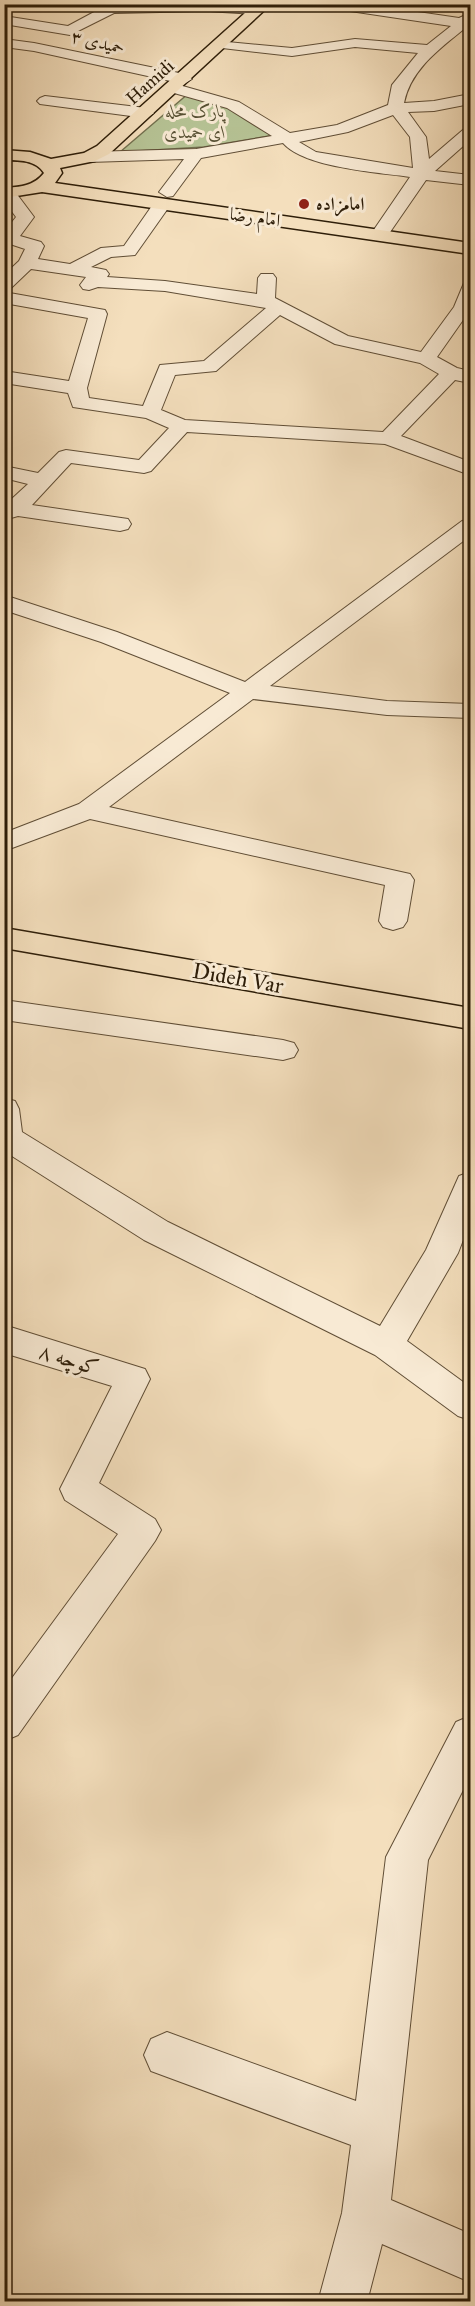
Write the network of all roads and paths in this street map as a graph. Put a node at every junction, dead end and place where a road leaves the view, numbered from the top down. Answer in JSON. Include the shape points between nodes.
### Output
{"nodes":[{"id":1,"x":330,"y":4,"type":"edge"},
{"id":2,"x":118,"y":7,"type":"edge"},
{"id":3,"x":261,"y":7,"type":"edge"},
{"id":4,"x":4,"y":20,"type":"edge"},
{"id":5,"x":466,"y":20,"type":"edge"},
{"id":6,"x":446,"y":37,"type":"junction"},
{"id":7,"x":471,"y":38,"type":"edge"},
{"id":8,"x":4,"y":43,"type":"edge"},
{"id":9,"x":222,"y":44,"type":"junction"},
{"id":10,"x":431,"y":50,"type":"junction"},
{"id":11,"x":178,"y":84,"type":"junction"},
{"id":12,"x":471,"y":99,"type":"edge"},
{"id":13,"x":45,"y":101,"type":"dead end"},
{"id":14,"x":395,"y":108,"type":"junction"},
{"id":15,"x":146,"y":113,"type":"junction"},
{"id":16,"x":287,"y":138,"type":"junction"},
{"id":17,"x":467,"y":139,"type":"edge"},
{"id":18,"x":196,"y":154,"type":"junction"},
{"id":19,"x":4,"y":155,"type":"edge"},
{"id":20,"x":89,"y":157,"type":"junction"},
{"id":21,"x":49,"y":165,"type":"junction"},
{"id":22,"x":421,"y":174,"type":"junction"},
{"id":23,"x":471,"y":180,"type":"edge"},
{"id":24,"x":40,"y":186,"type":"junction"},
{"id":25,"x":6,"y":193,"type":"edge"},
{"id":26,"x":165,"y":198,"type":"junction"},
{"id":27,"x":380,"y":234,"type":"junction"},
{"id":28,"x":471,"y":249,"type":"edge"},
{"id":29,"x":27,"y":263,"type":"junction"},
{"id":30,"x":74,"y":269,"type":"junction"},
{"id":31,"x":267,"y":278,"type":"dead end"},
{"id":32,"x":93,"y":281,"type":"junction"},
{"id":33,"x":4,"y":285,"type":"edge"},
{"id":34,"x":471,"y":287,"type":"edge"},
{"id":35,"x":4,"y":297,"type":"edge"},
{"id":36,"x":272,"y":304,"type":"junction"},
{"id":37,"x":68,"y":307,"type":"junction"},
{"id":38,"x":426,"y":359,"type":"junction"},
{"id":39,"x":461,"y":375,"type":"edge"},
{"id":40,"x":4,"y":377,"type":"edge"},
{"id":41,"x":77,"y":388,"type":"junction"},
{"id":42,"x":150,"y":413,"type":"junction"},
{"id":43,"x":183,"y":426,"type":"junction"},
{"id":44,"x":388,"y":438,"type":"junction"},
{"id":45,"x":471,"y":469,"type":"edge"},
{"id":46,"x":4,"y":472,"type":"edge"},
{"id":47,"x":43,"y":481,"type":"junction"},
{"id":48,"x":10,"y":511,"type":"edge"},
{"id":49,"x":120,"y":525,"type":"dead end"},
{"id":50,"x":471,"y":525,"type":"edge"},
{"id":51,"x":4,"y":602,"type":"edge"},
{"id":52,"x":247,"y":691,"type":"junction"},
{"id":53,"x":471,"y":711,"type":"edge"},
{"id":54,"x":88,"y":810,"type":"junction"},
{"id":55,"x":4,"y":843,"type":"edge"},
{"id":56,"x":393,"y":921,"type":"dead end"},
{"id":57,"x":4,"y":938,"type":"edge"},
{"id":58,"x":4,"y":1010,"type":"edge"},
{"id":59,"x":471,"y":1019,"type":"edge"},
{"id":60,"x":283,"y":1050,"type":"dead end"},
{"id":61,"x":5,"y":1131,"type":"edge"},
{"id":62,"x":471,"y":1184,"type":"edge"},
{"id":63,"x":4,"y":1339,"type":"edge"},
{"id":64,"x":387,"y":1345,"type":"junction"},
{"id":65,"x":471,"y":1406,"type":"edge"},
{"id":66,"x":4,"y":1722,"type":"edge"},
{"id":67,"x":471,"y":1736,"type":"edge"},
{"id":68,"x":167,"y":2055,"type":"dead end"},
{"id":69,"x":375,"y":2131,"type":"junction"},
{"id":70,"x":366,"y":2213,"type":"junction"},
{"id":71,"x":471,"y":2258,"type":"edge"},
{"id":72,"x":342,"y":2301,"type":"edge"}],
"edges":[{"from":1,"to":5,"type":"street"},
{"from":2,"to":3,"type":"street"},
{"from":2,"to":4,"type":"street","via":[[70,32]]},
{"from":3,"to":9,"type":"main road","name":"Hamidi"},
{"from":5,"to":6,"type":"street"},
{"from":6,"to":7,"type":"street"},
{"from":6,"to":10,"type":"street"},
{"from":8,"to":11,"type":"street","name":"حمیدی ۳"},
{"from":9,"to":10,"type":"street","via":[[292,52],[355,43]]},
{"from":9,"to":11,"type":"main road","name":"Hamidi"},
{"from":10,"to":14,"type":"street","via":[[400,86]]},
{"from":11,"to":15,"type":"main road","name":"Hamidi"},
{"from":11,"to":16,"type":"street","name":"حمیدی ۳","via":[[233,105]]},
{"from":12,"to":14,"type":"street"},
{"from":13,"to":15,"type":"street"},
{"from":14,"to":16,"type":"street","via":[[355,127]]},
{"from":14,"to":22,"type":"street","via":[[412,125],[421,144]]},
{"from":15,"to":20,"type":"main road","name":"Hamidi","via":[[103,150]]},
{"from":16,"to":18,"type":"street"},
{"from":16,"to":22,"type":"street","name":"حمیدی ۳","via":[[312,156]]},
{"from":17,"to":22,"type":"street"},
{"from":18,"to":20,"type":"street"},
{"from":18,"to":26,"type":"street"},
{"from":19,"to":21,"type":"main road","via":[[31,157]]},
{"from":20,"to":21,"type":"main road","name":"Hamidi"},
{"from":21,"to":24,"type":"main road","via":[[52,176]]},
{"from":22,"to":23,"type":"street","name":"حمیدی ۳"},
{"from":22,"to":27,"type":"street"},
{"from":24,"to":25,"type":"main road"},
{"from":24,"to":26,"type":"main road","name":"امام رضا"},
{"from":25,"to":29,"type":"street","via":[[25,217],[9,238],[35,246]]},
{"from":26,"to":27,"type":"main road","name":"امام رضا"},
{"from":26,"to":30,"type":"street","via":[[129,251],[106,252]]},
{"from":27,"to":28,"type":"main road","name":"امام رضا"},
{"from":29,"to":30,"type":"street"},
{"from":29,"to":33,"type":"street"},
{"from":30,"to":32,"type":"street","via":[[100,274]]},
{"from":31,"to":36,"type":"street"},
{"from":32,"to":36,"type":"street","via":[[165,286]]},
{"from":32,"to":37,"type":"street"},
{"from":34,"to":38,"type":"street","via":[[463,307]]},
{"from":35,"to":37,"type":"street"},
{"from":36,"to":38,"type":"street","via":[[342,340]]},
{"from":36,"to":42,"type":"street","via":[[209,367],[166,369]]},
{"from":37,"to":41,"type":"street","via":[[98,314]]},
{"from":38,"to":39,"type":"street"},
{"from":39,"to":44,"type":"street"},
{"from":40,"to":41,"type":"street"},
{"from":41,"to":42,"type":"street","via":[[80,403]]},
{"from":42,"to":43,"type":"street"},
{"from":43,"to":44,"type":"street"},
{"from":43,"to":47,"type":"street","via":[[144,467],[66,456]]},
{"from":44,"to":45,"type":"street"},
{"from":46,"to":47,"type":"street"},
{"from":47,"to":48,"type":"street"},
{"from":48,"to":49,"type":"street"},
{"from":50,"to":52,"type":"street"},
{"from":51,"to":52,"type":"street"},
{"from":52,"to":53,"type":"street","via":[[387,708]]},
{"from":52,"to":54,"type":"street"},
{"from":54,"to":55,"type":"street"},
{"from":54,"to":56,"type":"street","via":[[400,880]]},
{"from":57,"to":59,"type":"main road","name":"Dideh Var"},
{"from":58,"to":60,"type":"street"},
{"from":61,"to":64,"type":"street","via":[[156,1231]]},
{"from":62,"to":64,"type":"street","via":[[441,1253]]},
{"from":63,"to":66,"type":"street","name":"کوچه ۸","via":[[133,1379],[78,1489],[142,1530]]},
{"from":64,"to":65,"type":"street"},
{"from":67,"to":69,"type":"street","via":[[407,1857]]},
{"from":68,"to":69,"type":"street"},
{"from":69,"to":70,"type":"street"},
{"from":70,"to":71,"type":"street"},
{"from":70,"to":72,"type":"street"}]}
